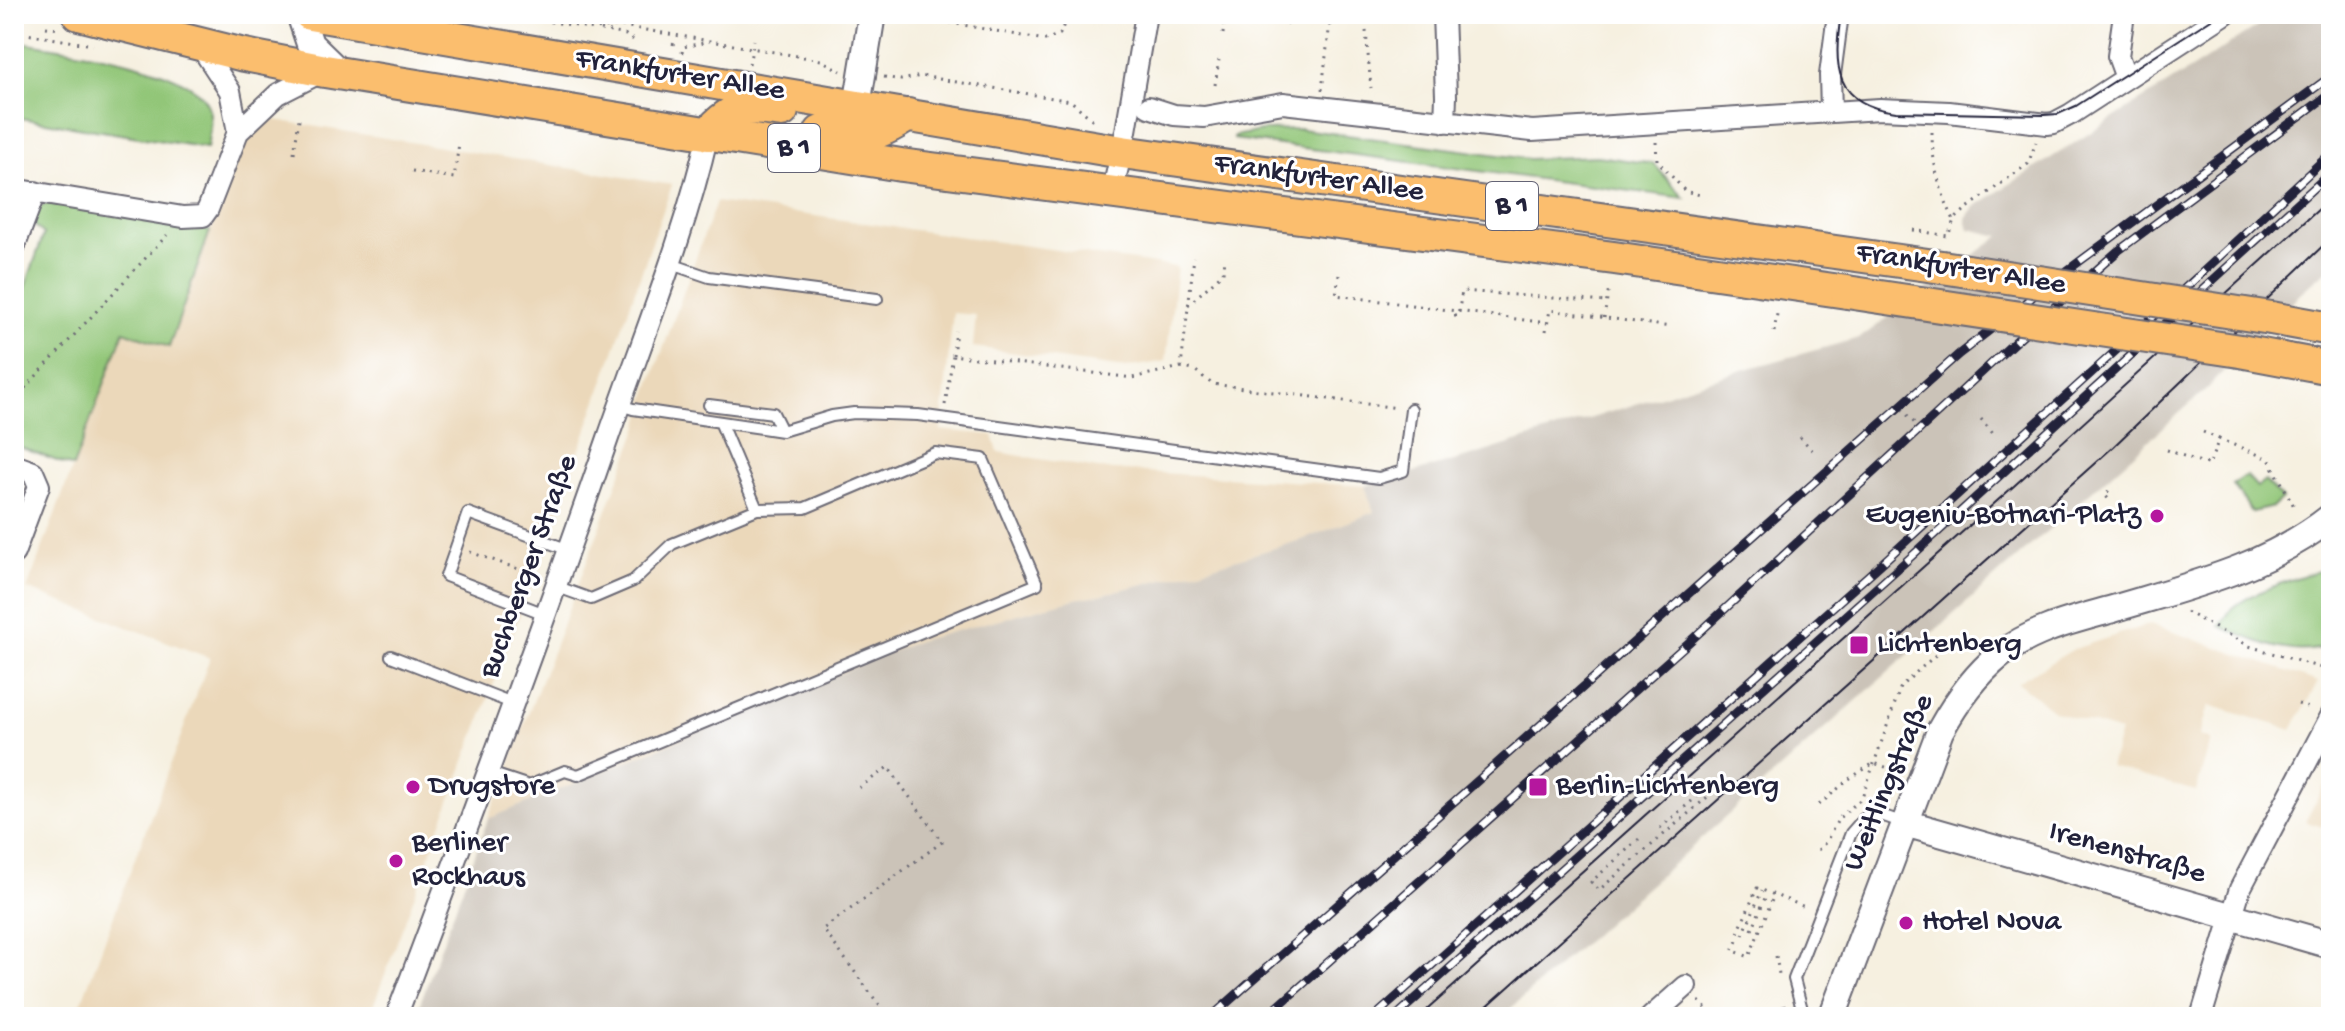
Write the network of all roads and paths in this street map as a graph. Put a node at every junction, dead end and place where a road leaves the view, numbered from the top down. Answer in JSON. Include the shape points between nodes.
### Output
{"nodes":[{"id":1,"x":300,"y":14,"type":"edge"},
{"id":2,"x":310,"y":14,"type":"edge"},
{"id":3,"x":503,"y":14,"type":"edge"},
{"id":4,"x":583,"y":14,"type":"edge"},
{"id":5,"x":872,"y":14,"type":"edge"},
{"id":6,"x":942,"y":14,"type":"edge"},
{"id":7,"x":1068,"y":14,"type":"edge"},
{"id":8,"x":1146,"y":14,"type":"edge"},
{"id":9,"x":1232,"y":14,"type":"edge"},
{"id":10,"x":1331,"y":14,"type":"edge"},
{"id":11,"x":1443,"y":14,"type":"edge"},
{"id":12,"x":1838,"y":14,"type":"edge"},
{"id":13,"x":2124,"y":14,"type":"edge"},
{"id":14,"x":2225,"y":14,"type":"edge"},
{"id":15,"x":72,"y":22,"type":"edge"},
{"id":16,"x":1292,"y":24,"type":"dead end"},
{"id":17,"x":46,"y":27,"type":"dead end"},
{"id":18,"x":581,"y":27,"type":"junction"},
{"id":19,"x":1366,"y":31,"type":"dead end"},
{"id":20,"x":1223,"y":34,"type":"dead end"},
{"id":21,"x":754,"y":40,"type":"dead end"},
{"id":22,"x":712,"y":41,"type":"junction"},
{"id":23,"x":199,"y":44,"type":"junction"},
{"id":24,"x":752,"y":48,"type":"junction"},
{"id":25,"x":1219,"y":60,"type":"dead end"},
{"id":26,"x":749,"y":65,"type":"dead end"},
{"id":27,"x":684,"y":66,"type":"junction"},
{"id":28,"x":841,"y":71,"type":"dead end"},
{"id":29,"x":333,"y":72,"type":"junction"},
{"id":30,"x":887,"y":78,"type":"dead end"},
{"id":31,"x":2126,"y":78,"type":"junction"},
{"id":32,"x":1215,"y":85,"type":"dead end"},
{"id":33,"x":1371,"y":88,"type":"dead end"},
{"id":34,"x":857,"y":106,"type":"junction"},
{"id":35,"x":1319,"y":106,"type":"junction"},
{"id":36,"x":1149,"y":107,"type":"dead end"},
{"id":37,"x":1932,"y":111,"type":"junction"},
{"id":38,"x":1831,"y":112,"type":"junction"},
{"id":39,"x":908,"y":115,"type":"junction"},
{"id":40,"x":299,"y":119,"type":"dead end"},
{"id":41,"x":1094,"y":121,"type":"dead end"},
{"id":42,"x":1445,"y":122,"type":"junction"},
{"id":43,"x":2035,"y":122,"type":"junction"},
{"id":44,"x":1655,"y":123,"type":"junction"},
{"id":45,"x":238,"y":132,"type":"junction"},
{"id":46,"x":708,"y":134,"type":"junction"},
{"id":47,"x":459,"y":143,"type":"dead end"},
{"id":48,"x":1122,"y":152,"type":"junction"},
{"id":49,"x":294,"y":153,"type":"dead end"},
{"id":50,"x":412,"y":171,"type":"dead end"},
{"id":51,"x":24,"y":191,"type":"edge"},
{"id":52,"x":1112,"y":194,"type":"junction"},
{"id":53,"x":1700,"y":195,"type":"dead end"},
{"id":54,"x":176,"y":216,"type":"junction"},
{"id":55,"x":1954,"y":220,"type":"junction"},
{"id":56,"x":1913,"y":230,"type":"dead end"},
{"id":57,"x":14,"y":248,"type":"edge"},
{"id":58,"x":1194,"y":257,"type":"dead end"},
{"id":59,"x":1224,"y":261,"type":"dead end"},
{"id":60,"x":671,"y":264,"type":"junction"},
{"id":61,"x":1339,"y":275,"type":"dead end"},
{"id":62,"x":1609,"y":288,"type":"dead end"},
{"id":63,"x":877,"y":299,"type":"dead end"},
{"id":64,"x":1606,"y":302,"type":"junction"},
{"id":65,"x":1188,"y":305,"type":"junction"},
{"id":66,"x":1459,"y":312,"type":"junction"},
{"id":67,"x":1777,"y":314,"type":"dead end"},
{"id":68,"x":1454,"y":316,"type":"dead end"},
{"id":69,"x":1604,"y":318,"type":"junction"},
{"id":70,"x":1547,"y":323,"type":"junction"},
{"id":71,"x":1671,"y":327,"type":"dead end"},
{"id":72,"x":2331,"y":329,"type":"edge"},
{"id":73,"x":956,"y":331,"type":"dead end"},
{"id":74,"x":1546,"y":331,"type":"dead end"},
{"id":75,"x":1774,"y":332,"type":"dead end"},
{"id":76,"x":953,"y":355,"type":"junction"},
{"id":77,"x":1181,"y":367,"type":"junction"},
{"id":78,"x":2331,"y":368,"type":"edge"},
{"id":79,"x":14,"y":400,"type":"edge"},
{"id":80,"x":620,"y":405,"type":"junction"},
{"id":81,"x":709,"y":405,"type":"dead end"},
{"id":82,"x":1411,"y":409,"type":"joint"},
{"id":83,"x":1902,"y":409,"type":"dead end"},
{"id":84,"x":943,"y":419,"type":"junction"},
{"id":85,"x":1981,"y":419,"type":"dead end"},
{"id":86,"x":721,"y":424,"type":"junction"},
{"id":87,"x":1918,"y":427,"type":"dead end"},
{"id":88,"x":782,"y":431,"type":"junction"},
{"id":89,"x":2203,"y":432,"type":"dead end"},
{"id":90,"x":1995,"y":436,"type":"dead end"},
{"id":91,"x":1800,"y":437,"type":"dead end"},
{"id":92,"x":2219,"y":439,"type":"junction"},
{"id":93,"x":2183,"y":448,"type":"dead end"},
{"id":94,"x":2167,"y":450,"type":"dead end"},
{"id":95,"x":1815,"y":453,"type":"dead end"},
{"id":96,"x":2181,"y":455,"type":"junction"},
{"id":97,"x":24,"y":468,"type":"edge"},
{"id":98,"x":2109,"y":491,"type":"dead end"},
{"id":99,"x":2110,"y":501,"type":"dead end"},
{"id":100,"x":757,"y":509,"type":"junction"},
{"id":101,"x":2296,"y":510,"type":"dead end"},
{"id":102,"x":2331,"y":517,"type":"edge"},
{"id":103,"x":569,"y":550,"type":"junction"},
{"id":104,"x":468,"y":551,"type":"dead end"},
{"id":105,"x":14,"y":553,"type":"edge"},
{"id":106,"x":556,"y":584,"type":"junction"},
{"id":107,"x":2183,"y":610,"type":"dead end"},
{"id":108,"x":545,"y":614,"type":"junction"},
{"id":109,"x":1939,"y":652,"type":"dead end"},
{"id":110,"x":391,"y":656,"type":"dead end"},
{"id":111,"x":2331,"y":671,"type":"edge"},
{"id":112,"x":512,"y":703,"type":"junction"},
{"id":113,"x":2331,"y":716,"type":"edge"},
{"id":114,"x":1874,"y":763,"type":"junction"},
{"id":115,"x":487,"y":772,"type":"junction"},
{"id":116,"x":1900,"y":772,"type":"dead end"},
{"id":117,"x":1701,"y":784,"type":"dead end"},
{"id":118,"x":859,"y":788,"type":"dead end"},
{"id":119,"x":1706,"y":789,"type":"dead end"},
{"id":120,"x":1691,"y":794,"type":"dead end"},
{"id":121,"x":1711,"y":794,"type":"dead end"},
{"id":122,"x":1819,"y":805,"type":"dead end"},
{"id":123,"x":1905,"y":823,"type":"junction"},
{"id":124,"x":1660,"y":828,"type":"dead end"},
{"id":125,"x":1639,"y":839,"type":"dead end"},
{"id":126,"x":1818,"y":850,"type":"dead end"},
{"id":127,"x":1765,"y":891,"type":"junction"},
{"id":128,"x":1774,"y":895,"type":"junction"},
{"id":129,"x":1820,"y":914,"type":"junction"},
{"id":130,"x":2232,"y":917,"type":"junction"},
{"id":131,"x":1752,"y":930,"type":"dead end"},
{"id":132,"x":1741,"y":934,"type":"dead end"},
{"id":133,"x":1737,"y":941,"type":"dead end"},
{"id":134,"x":2331,"y":945,"type":"edge"},
{"id":135,"x":1732,"y":950,"type":"junction"},
{"id":136,"x":1726,"y":954,"type":"dead end"},
{"id":137,"x":1686,"y":986,"type":"dead end"},
{"id":138,"x":396,"y":1017,"type":"edge"},
{"id":139,"x":888,"y":1017,"type":"edge"},
{"id":140,"x":1651,"y":1017,"type":"edge"},
{"id":141,"x":1804,"y":1017,"type":"edge"},
{"id":142,"x":1832,"y":1017,"type":"edge"},
{"id":143,"x":2201,"y":1017,"type":"edge"}],
"edges":[{"from":1,"to":29,"type":"street","via":[[310,44]]},
{"from":2,"to":27,"type":"main road","name":"Frankfurter Allee","number":"B 1"},
{"from":3,"to":18,"type":"path"},
{"from":4,"to":18,"type":"path"},
{"from":5,"to":34,"type":"street"},
{"from":6,"to":7,"type":"path","via":[[941,21],[1045,40],[1060,34]]},
{"from":8,"to":48,"type":"street"},
{"from":9,"to":16,"type":"path"},
{"from":9,"to":20,"type":"path"},
{"from":10,"to":35,"type":"path"},
{"from":11,"to":42,"type":"street"},
{"from":12,"to":38,"type":"street"},
{"from":13,"to":31,"type":"street","via":[[2118,56]]},
{"from":14,"to":31,"type":"street","name":"Frankfurter Allee"},
{"from":15,"to":17,"type":"path"},
{"from":15,"to":23,"type":"main road","name":"Frankfurter Allee","number":"B 1"},
{"from":18,"to":22,"type":"path","via":[[622,26]]},
{"from":19,"to":33,"type":"path"},
{"from":21,"to":24,"type":"path"},
{"from":22,"to":24,"type":"path"},
{"from":22,"to":27,"type":"path","via":[[683,47]]},
{"from":23,"to":29,"type":"main road","name":"Frankfurter Allee","number":"B 1"},
{"from":23,"to":45,"type":"street","via":[[230,91]]},
{"from":24,"to":26,"type":"path"},
{"from":24,"to":28,"type":"path","via":[[821,60]]},
{"from":25,"to":32,"type":"path"},
{"from":27,"to":34,"type":"main road","name":"Frankfurter Allee","number":"B 1"},
{"from":27,"to":46,"type":"main road"},
{"from":29,"to":45,"type":"street","via":[[278,94]]},
{"from":29,"to":46,"type":"main road","name":"Frankfurter Allee","number":"B 1"},
{"from":30,"to":41,"type":"path","via":[[921,76],[1071,101]]},
{"from":31,"to":43,"type":"street","name":"Frankfurter Allee","via":[[2059,121]]},
{"from":34,"to":39,"type":"main road","name":"Frankfurter Allee","number":"B 1"},
{"from":34,"to":46,"type":"main road","via":[[833,119],[748,106],[723,115]]},
{"from":35,"to":36,"type":"street","name":"Frankfurter Allee","via":[[1275,103],[1204,117]]},
{"from":35,"to":42,"type":"street","name":"Frankfurter Allee"},
{"from":37,"to":38,"type":"street","name":"Frankfurter Allee"},
{"from":37,"to":43,"type":"street","name":"Frankfurter Allee"},
{"from":37,"to":55,"type":"path","via":[[1932,162]]},
{"from":38,"to":44,"type":"street","name":"Frankfurter Allee"},
{"from":39,"to":46,"type":"main road","via":[[868,136],[770,124]]},
{"from":39,"to":48,"type":"main road","name":"Frankfurter Allee","number":"B 1"},
{"from":40,"to":49,"type":"path"},
{"from":42,"to":44,"type":"street","name":"Frankfurter Allee","via":[[1532,131]]},
{"from":43,"to":55,"type":"path","via":[[2037,140],[2028,164]]},
{"from":44,"to":53,"type":"path","via":[[1657,160],[1685,191]]},
{"from":45,"to":54,"type":"street","via":[[203,216]]},
{"from":46,"to":52,"type":"main road","name":"Frankfurter Allee","number":"B 1"},
{"from":46,"to":60,"type":"street","name":"Buchberger Straße"},
{"from":47,"to":50,"type":"path","via":[[454,178]]},
{"from":48,"to":52,"type":"street"},
{"from":48,"to":72,"type":"main road","name":"Frankfurter Allee","number":"B 1","bridge":true,"via":[[1902,262]]},
{"from":51,"to":54,"type":"street"},
{"from":51,"to":57,"type":"street"},
{"from":52,"to":78,"type":"main road","name":"Frankfurter Allee","number":"B 1","bridge":true,"via":[[1627,260]]},
{"from":54,"to":79,"type":"path","via":[[174,228]]},
{"from":55,"to":56,"type":"path","via":[[1948,236]]},
{"from":58,"to":65,"type":"path"},
{"from":59,"to":65,"type":"path","via":[[1223,273]]},
{"from":60,"to":63,"type":"lane","via":[[709,277]]},
{"from":60,"to":80,"type":"street","name":"Buchberger Straße"},
{"from":61,"to":66,"type":"path","via":[[1336,295]]},
{"from":62,"to":64,"type":"path"},
{"from":64,"to":66,"type":"path","via":[[1462,291]]},
{"from":64,"to":69,"type":"path"},
{"from":65,"to":77,"type":"path"},
{"from":66,"to":68,"type":"path"},
{"from":66,"to":70,"type":"path"},
{"from":67,"to":75,"type":"path"},
{"from":69,"to":70,"type":"path","via":[[1550,310]]},
{"from":69,"to":71,"type":"path"},
{"from":70,"to":74,"type":"path"},
{"from":73,"to":76,"type":"path"},
{"from":76,"to":77,"type":"path","via":[[1132,378]]},
{"from":76,"to":84,"type":"path"},
{"from":77,"to":82,"type":"path","via":[[1212,384]]},
{"from":80,"to":86,"type":"lane"},
{"from":80,"to":103,"type":"street","name":"Buchberger Straße"},
{"from":81,"to":88,"type":"lane","via":[[773,413]]},
{"from":82,"to":84,"type":"lane","via":[[1403,471],[1379,478]]},
{"from":83,"to":87,"type":"path"},
{"from":84,"to":88,"type":"lane","via":[[854,413]]},
{"from":85,"to":90,"type":"path"},
{"from":86,"to":88,"type":"lane"},
{"from":86,"to":100,"type":"lane"},
{"from":89,"to":92,"type":"path"},
{"from":91,"to":95,"type":"path"},
{"from":92,"to":96,"type":"path","via":[[2209,465]]},
{"from":92,"to":101,"type":"path","via":[[2269,459]]},
{"from":93,"to":96,"type":"path"},
{"from":94,"to":96,"type":"path"},
{"from":97,"to":105,"type":"street","via":[[39,486]]},
{"from":98,"to":99,"type":"path","via":[[2105,495]]},
{"from":100,"to":106,"type":"lane","via":[[672,544],[633,581],[591,599]]},
{"from":100,"to":115,"type":"lane","via":[[805,508],[935,453],[983,459],[1037,584],[578,775],[565,771],[529,786]]},
{"from":102,"to":123,"type":"street","name":"Weitlingstraße","via":[[2275,555],[2235,572],[2056,626],[2009,649],[1957,701]]},
{"from":103,"to":106,"type":"street","name":"Buchberger Straße"},
{"from":103,"to":108,"type":"lane","via":[[468,513],[446,576]]},
{"from":104,"to":106,"type":"path"},
{"from":106,"to":108,"type":"street","name":"Buchberger Straße"},
{"from":107,"to":111,"type":"path","via":[[2249,646]]},
{"from":108,"to":112,"type":"street","name":"Buchberger Straße"},
{"from":109,"to":114,"type":"path","via":[[1901,686]]},
{"from":110,"to":112,"type":"lane"},
{"from":112,"to":115,"type":"street","name":"Buchberger Straße"},
{"from":113,"to":130,"type":"street","via":[[2240,889]]},
{"from":114,"to":116,"type":"path"},
{"from":114,"to":122,"type":"path"},
{"from":114,"to":126,"type":"path","via":[[1862,798],[1839,818]]},
{"from":115,"to":138,"type":"street","name":"Buchberger Straße"},
{"from":117,"to":120,"type":"path"},
{"from":118,"to":139,"type":"path","via":[[888,767],[942,842],[823,929]]},
{"from":119,"to":124,"type":"path"},
{"from":121,"to":125,"type":"path","via":[[1599,890],[1591,882]]},
{"from":123,"to":129,"type":"lane","via":[[1865,817],[1851,833]]},
{"from":123,"to":130,"type":"street","name":"Irenenstraße"},
{"from":123,"to":142,"type":"street","name":"Weitlingstraße"},
{"from":127,"to":128,"type":"path"},
{"from":127,"to":131,"type":"path"},
{"from":127,"to":132,"type":"path","via":[[1757,888]]},
{"from":128,"to":129,"type":"path"},
{"from":128,"to":135,"type":"path","via":[[1749,957]]},
{"from":129,"to":141,"type":"lane","via":[[1794,979]]},
{"from":130,"to":134,"type":"street","name":"Irenenstraße"},
{"from":130,"to":143,"type":"street"},
{"from":133,"to":135,"type":"path"},
{"from":135,"to":136,"type":"path"},
{"from":137,"to":140,"type":"street"}]}
